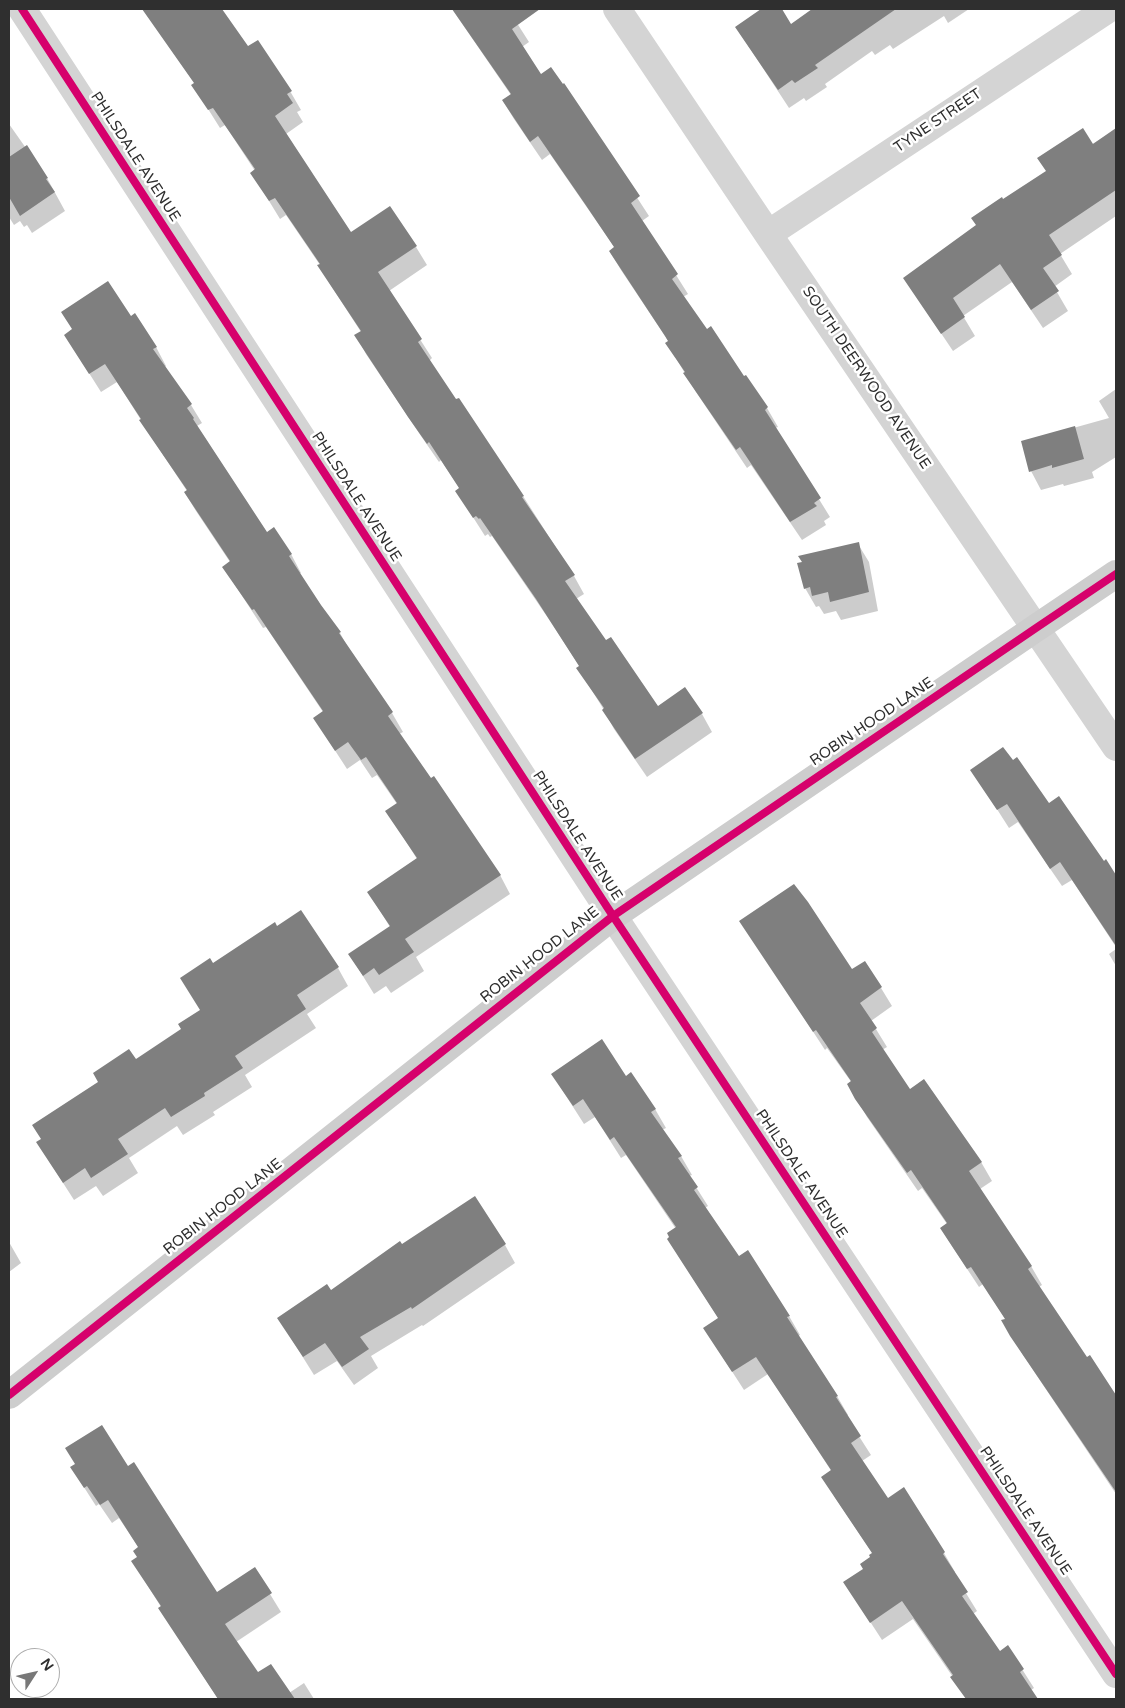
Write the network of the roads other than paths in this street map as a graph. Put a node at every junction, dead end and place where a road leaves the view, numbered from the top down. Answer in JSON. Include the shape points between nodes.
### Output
{"nodes":[{"id":1,"x":22,"y":9,"type":"edge"},
{"id":2,"x":617,"y":9,"type":"edge"},
{"id":3,"x":1108,"y":9,"type":"edge"},
{"id":4,"x":768,"y":234,"type":"junction"},
{"id":5,"x":1116,"y":574,"type":"edge"},
{"id":6,"x":1036,"y":628,"type":"junction"},
{"id":7,"x":1116,"y":747,"type":"edge"},
{"id":8,"x":613,"y":916,"type":"junction"},
{"id":9,"x":9,"y":1395,"type":"edge"},
{"id":10,"x":1116,"y":1674,"type":"edge"}],
"edges":[{"from":1,"to":8,"type":"street","name":"PHILSDALE AVENUE"},
{"from":2,"to":4,"type":"street","name":"SOUTH DEERWOOD AVENUE"},
{"from":3,"to":4,"type":"street","name":"TYNE STREET"},
{"from":4,"to":6,"type":"street","name":"SOUTH DEERWOOD AVENUE"},
{"from":5,"to":6,"type":"street","name":"ROBIN HOOD LANE"},
{"from":6,"to":7,"type":"street","name":"SOUTH DEERWOOD AVENUE"},
{"from":6,"to":8,"type":"street","name":"ROBIN HOOD LANE"},
{"from":8,"to":9,"type":"street","name":"ROBIN HOOD LANE"},
{"from":8,"to":10,"type":"street","name":"PHILSDALE AVENUE"}]}
